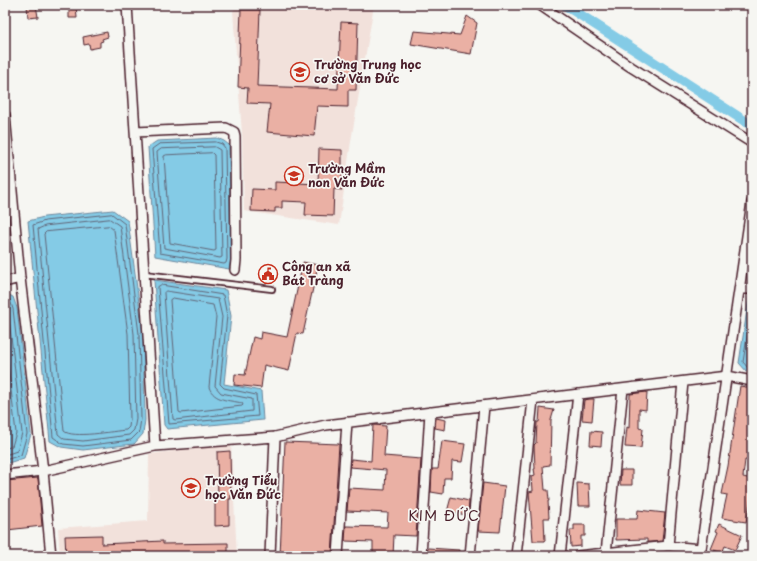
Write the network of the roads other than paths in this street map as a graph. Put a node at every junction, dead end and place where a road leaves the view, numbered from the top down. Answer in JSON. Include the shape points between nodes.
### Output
{"nodes":[{"id":1,"x":127,"y":5,"type":"edge"},
{"id":2,"x":540,"y":5,"type":"edge"},
{"id":3,"x":5,"y":115,"type":"edge"},
{"id":4,"x":135,"y":132,"type":"junction"},
{"id":5,"x":752,"y":143,"type":"edge"},
{"id":6,"x":752,"y":202,"type":"edge"},
{"id":7,"x":235,"y":270,"type":"dead end"},
{"id":8,"x":144,"y":274,"type":"junction"},
{"id":9,"x":20,"y":278,"type":"junction"},
{"id":10,"x":5,"y":282,"type":"edge"},
{"id":11,"x":272,"y":289,"type":"dead end"},
{"id":12,"x":740,"y":289,"type":"junction"},
{"id":13,"x":752,"y":289,"type":"edge"},
{"id":14,"x":727,"y":376,"type":"junction"},
{"id":15,"x":752,"y":381,"type":"edge"},
{"id":16,"x":684,"y":382,"type":"junction"},
{"id":17,"x":623,"y":389,"type":"junction"},
{"id":18,"x":578,"y":394,"type":"junction"},
{"id":19,"x":533,"y":400,"type":"junction"},
{"id":20,"x":484,"y":406,"type":"junction"},
{"id":21,"x":430,"y":412,"type":"junction"},
{"id":22,"x":347,"y":422,"type":"junction"},
{"id":23,"x":275,"y":437,"type":"junction"},
{"id":24,"x":156,"y":446,"type":"junction"},
{"id":25,"x":43,"y":470,"type":"junction"},
{"id":26,"x":5,"y":475,"type":"edge"},
{"id":27,"x":668,"y":546,"type":"junction"},
{"id":28,"x":606,"y":553,"type":"junction"},
{"id":29,"x":700,"y":553,"type":"edge"},
{"id":30,"x":51,"y":556,"type":"edge"},
{"id":31,"x":270,"y":556,"type":"edge"},
{"id":32,"x":338,"y":556,"type":"edge"},
{"id":33,"x":420,"y":556,"type":"edge"},
{"id":34,"x":470,"y":556,"type":"edge"},
{"id":35,"x":516,"y":556,"type":"edge"},
{"id":36,"x":560,"y":556,"type":"edge"},
{"id":37,"x":578,"y":556,"type":"edge"}],
"edges":[{"from":1,"to":4,"type":"street"},
{"from":2,"to":5,"type":"street","via":[[631,67]]},
{"from":3,"to":9,"type":"street"},
{"from":4,"to":7,"type":"street","via":[[226,128],[234,132]]},
{"from":4,"to":8,"type":"street"},
{"from":6,"to":12,"type":"street"},
{"from":8,"to":11,"type":"lane"},
{"from":8,"to":24,"type":"street"},
{"from":9,"to":10,"type":"street"},
{"from":9,"to":25,"type":"street"},
{"from":12,"to":13,"type":"street"},
{"from":12,"to":14,"type":"street"},
{"from":14,"to":15,"type":"street"},
{"from":14,"to":16,"type":"street"},
{"from":14,"to":29,"type":"street"},
{"from":16,"to":17,"type":"street"},
{"from":16,"to":27,"type":"street"},
{"from":17,"to":18,"type":"street"},
{"from":17,"to":28,"type":"street"},
{"from":18,"to":19,"type":"street"},
{"from":18,"to":36,"type":"street"},
{"from":19,"to":20,"type":"street"},
{"from":19,"to":35,"type":"street"},
{"from":20,"to":21,"type":"street"},
{"from":20,"to":34,"type":"street"},
{"from":21,"to":22,"type":"street"},
{"from":21,"to":33,"type":"street"},
{"from":22,"to":23,"type":"street"},
{"from":22,"to":32,"type":"street"},
{"from":23,"to":24,"type":"street"},
{"from":23,"to":31,"type":"street"},
{"from":24,"to":25,"type":"street"},
{"from":25,"to":26,"type":"street"},
{"from":25,"to":30,"type":"street"},
{"from":27,"to":28,"type":"street"},
{"from":27,"to":29,"type":"street"},
{"from":28,"to":37,"type":"street"}]}
